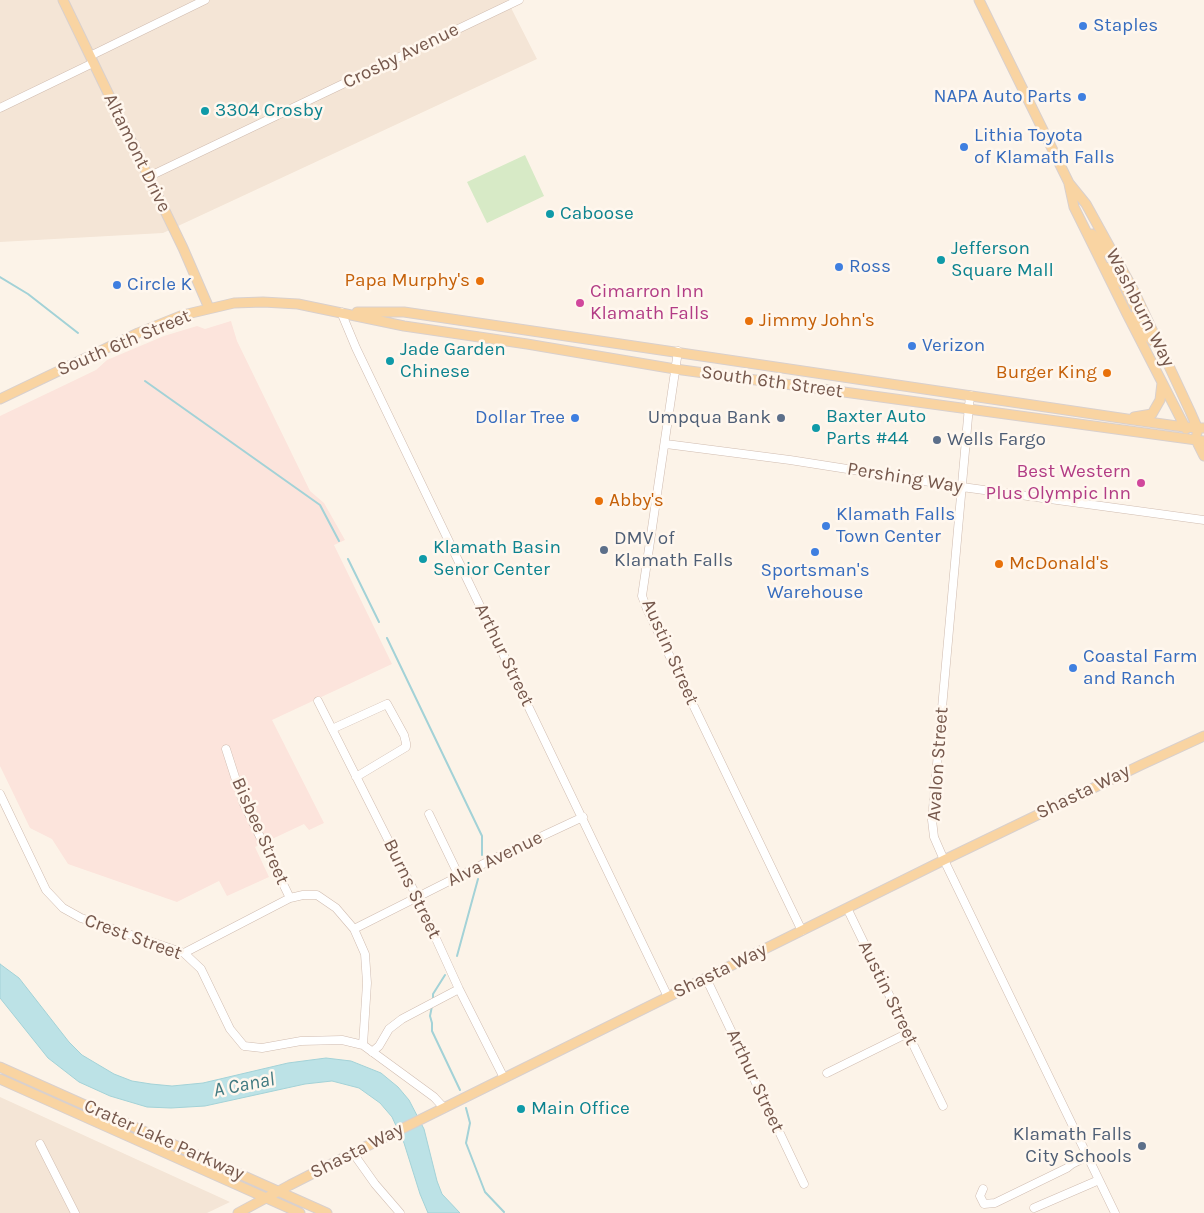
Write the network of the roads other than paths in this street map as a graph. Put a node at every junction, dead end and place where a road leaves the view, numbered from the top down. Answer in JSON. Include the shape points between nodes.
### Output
{"nodes":[{"id":1,"x":63,"y":0,"type":"edge"},
{"id":2,"x":205,"y":0,"type":"edge"},
{"id":3,"x":519,"y":0,"type":"edge"},
{"id":4,"x":979,"y":0,"type":"edge"},
{"id":5,"x":91,"y":59,"type":"junction"},
{"id":6,"x":0,"y":108,"type":"edge"},
{"id":7,"x":148,"y":177,"type":"junction"},
{"id":8,"x":1069,"y":183,"type":"junction"},
{"id":9,"x":1080,"y":218,"type":"junction"},
{"id":10,"x":1111,"y":249,"type":"junction"},
{"id":11,"x":1101,"y":261,"type":"junction"},
{"id":12,"x":1116,"y":292,"type":"junction"},
{"id":13,"x":209,"y":308,"type":"junction"},
{"id":14,"x":342,"y":312,"type":"junction"},
{"id":15,"x":1146,"y":316,"type":"junction"},
{"id":16,"x":1161,"y":348,"type":"junction"},
{"id":17,"x":678,"y":351,"type":"junction"},
{"id":18,"x":675,"y":368,"type":"junction"},
{"id":19,"x":1162,"y":383,"type":"junction"},
{"id":20,"x":970,"y":395,"type":"junction"},
{"id":21,"x":0,"y":399,"type":"edge"},
{"id":22,"x":968,"y":409,"type":"junction"},
{"id":23,"x":1127,"y":419,"type":"junction"},
{"id":24,"x":1184,"y":427,"type":"junction"},
{"id":25,"x":1201,"y":428,"type":"edge"},
{"id":26,"x":1201,"y":441,"type":"edge"},
{"id":27,"x":666,"y":444,"type":"junction"},
{"id":28,"x":1204,"y":456,"type":"edge"},
{"id":29,"x":962,"y":487,"type":"junction"},
{"id":30,"x":1204,"y":520,"type":"edge"},
{"id":31,"x":318,"y":701,"type":"dead end"},
{"id":32,"x":332,"y":729,"type":"junction"},
{"id":33,"x":1204,"y":736,"type":"edge"},
{"id":34,"x":226,"y":749,"type":"dead end"},
{"id":35,"x":356,"y":777,"type":"junction"},
{"id":36,"x":0,"y":794,"type":"edge"},
{"id":37,"x":429,"y":814,"type":"dead end"},
{"id":38,"x":583,"y":817,"type":"junction"},
{"id":39,"x":944,"y":860,"type":"junction"},
{"id":40,"x":459,"y":876,"type":"junction"},
{"id":41,"x":417,"y":897,"type":"junction"},
{"id":42,"x":290,"y":898,"type":"junction"},
{"id":43,"x":847,"y":908,"type":"junction"},
{"id":44,"x":354,"y":929,"type":"junction"},
{"id":45,"x":802,"y":931,"type":"junction"},
{"id":46,"x":184,"y":953,"type":"junction"},
{"id":47,"x":706,"y":978,"type":"junction"},
{"id":48,"x":459,"y":989,"type":"junction"},
{"id":49,"x":668,"y":997,"type":"junction"},
{"id":50,"x":908,"y":1033,"type":"junction"},
{"id":51,"x":363,"y":1045,"type":"junction"},
{"id":52,"x":372,"y":1052,"type":"junction"},
{"id":53,"x":0,"y":1067,"type":"edge"},
{"id":54,"x":827,"y":1073,"type":"dead end"},
{"id":55,"x":504,"y":1078,"type":"junction"},
{"id":56,"x":0,"y":1079,"type":"edge"},
{"id":57,"x":943,"y":1106,"type":"dead end"},
{"id":58,"x":444,"y":1108,"type":"junction"},
{"id":59,"x":40,"y":1144,"type":"dead end"},
{"id":60,"x":353,"y":1152,"type":"junction"},
{"id":61,"x":1088,"y":1156,"type":"junction"},
{"id":62,"x":1099,"y":1180,"type":"junction"},
{"id":63,"x":804,"y":1184,"type":"dead end"},
{"id":64,"x":983,"y":1190,"type":"dead end"},
{"id":65,"x":278,"y":1191,"type":"junction"},
{"id":66,"x":267,"y":1198,"type":"junction"},
{"id":67,"x":1034,"y":1208,"type":"dead end"},
{"id":68,"x":75,"y":1213,"type":"edge"},
{"id":69,"x":238,"y":1213,"type":"edge"},
{"id":70,"x":300,"y":1213,"type":"edge"},
{"id":71,"x":327,"y":1213,"type":"edge"},
{"id":72,"x":400,"y":1213,"type":"edge"},
{"id":73,"x":1115,"y":1213,"type":"edge"}],
"edges":[{"from":1,"to":5,"type":"main road","name":"Altamont Drive"},
{"from":2,"to":5,"type":"street"},
{"from":3,"to":7,"type":"street","name":"Crosby Avenue"},
{"from":4,"to":8,"type":"main road","name":"Washburn Way"},
{"from":5,"to":6,"type":"street"},
{"from":5,"to":7,"type":"main road","name":"Altamont Drive"},
{"from":7,"to":13,"type":"main road","name":"Altamont Drive"},
{"from":8,"to":9,"type":"main road","name":"Washburn Way"},
{"from":8,"to":10,"type":"main road","name":"Washburn Way","via":[[1086,204]]},
{"from":9,"to":10,"type":"main road","via":[[1104,252]]},
{"from":9,"to":11,"type":"main road","name":"Washburn Way"},
{"from":10,"to":15,"type":"main road","name":"Washburn Way"},
{"from":11,"to":12,"type":"main road","name":"Washburn Way"},
{"from":11,"to":15,"type":"main road","via":[[1124,286],[1141,319]]},
{"from":12,"to":16,"type":"main road","via":[[1124,295],[1145,334]]},
{"from":12,"to":19,"type":"main road","name":"Washburn Way"},
{"from":13,"to":14,"type":"main road","name":"South 6th Street","via":[[263,302]]},
{"from":13,"to":21,"type":"main road","name":"South 6th Street","via":[[138,332]]},
{"from":14,"to":17,"type":"main road","name":"South 6th Street","via":[[404,312]]},
{"from":14,"to":18,"type":"main road","name":"South 6th Street","via":[[404,326]]},
{"from":14,"to":38,"type":"street","name":"Arthur Street","via":[[368,373]]},
{"from":15,"to":16,"type":"main road","name":"Washburn Way"},
{"from":16,"to":25,"type":"main road","name":"Washburn Way"},
{"from":17,"to":18,"type":"street","name":"Austin Street"},
{"from":17,"to":20,"type":"main road","name":"South 6th Street"},
{"from":18,"to":22,"type":"main road","name":"South 6th Street"},
{"from":18,"to":27,"type":"street","name":"Austin Street"},
{"from":19,"to":23,"type":"main road","via":[[1160,400],[1152,414]]},
{"from":19,"to":24,"type":"main road","name":"Washburn Way"},
{"from":20,"to":22,"type":"street","name":"Avalon Street"},
{"from":20,"to":23,"type":"main road","name":"South 6th Street"},
{"from":22,"to":26,"type":"main road","name":"South 6th Street"},
{"from":22,"to":29,"type":"street","name":"Avalon Street"},
{"from":23,"to":24,"type":"main road","name":"South 6th Street"},
{"from":24,"to":25,"type":"main road","name":"South 6th Street"},
{"from":24,"to":26,"type":"main road","name":"Washburn Way"},
{"from":25,"to":26,"type":"main road","name":"Washburn Way"},
{"from":26,"to":28,"type":"main road","name":"Washburn Way"},
{"from":27,"to":29,"type":"street","name":"Pershing Way"},
{"from":27,"to":45,"type":"street","name":"Austin Street","via":[[642,596]]},
{"from":29,"to":30,"type":"street","name":"Pershing Way"},
{"from":29,"to":39,"type":"street","name":"Avalon Street","via":[[932,820],[934,837]]},
{"from":31,"to":32,"type":"street","name":"Burns Street"},
{"from":32,"to":35,"type":"street","name":"Burns Street"},
{"from":32,"to":35,"type":"street","via":[[387,704],[404,736],[406,747]]},
{"from":33,"to":39,"type":"main road","name":"Shasta Way"},
{"from":34,"to":42,"type":"street","name":"Bisbee Street","via":[[243,802]]},
{"from":35,"to":41,"type":"street","name":"Burns Street"},
{"from":36,"to":46,"type":"street","name":"Crest Street","via":[[46,890],[63,908],[81,918]]},
{"from":37,"to":40,"type":"street"},
{"from":38,"to":40,"type":"street","name":"Alva Avenue"},
{"from":38,"to":49,"type":"street","name":"Arthur Street"},
{"from":39,"to":43,"type":"main road","name":"Shasta Way"},
{"from":39,"to":61,"type":"street","name":"Avalon Street"},
{"from":40,"to":41,"type":"street","name":"Alva Avenue"},
{"from":41,"to":44,"type":"street","name":"Alva Avenue"},
{"from":41,"to":48,"type":"street","name":"Burns Street"},
{"from":42,"to":44,"type":"street","name":"Bisbee Street","via":[[317,895],[336,908]]},
{"from":42,"to":46,"type":"street"},
{"from":43,"to":45,"type":"main road","name":"Shasta Way"},
{"from":43,"to":50,"type":"street","name":"Austin Street"},
{"from":44,"to":51,"type":"street","name":"Bisbee Street","via":[[365,954],[367,983]]},
{"from":45,"to":47,"type":"main road","name":"Shasta Way"},
{"from":46,"to":51,"type":"street","name":"Crest Street","via":[[201,969],[230,1029],[244,1046],[262,1048],[301,1041],[342,1040]]},
{"from":47,"to":49,"type":"main road","name":"Shasta Way"},
{"from":47,"to":63,"type":"street","name":"Arthur Street"},
{"from":48,"to":52,"type":"street","via":[[402,1019],[389,1029]]},
{"from":48,"to":55,"type":"street","name":"Burns Street"},
{"from":49,"to":55,"type":"main road","name":"Shasta Way"},
{"from":50,"to":54,"type":"street"},
{"from":50,"to":57,"type":"street","name":"Austin Street"},
{"from":51,"to":52,"type":"street","name":"Crest Street"},
{"from":52,"to":58,"type":"street","name":"Crest Street","via":[[434,1097]]},
{"from":53,"to":65,"type":"main road","name":"Crater Lake Parkway"},
{"from":55,"to":58,"type":"main road","name":"Shasta Way"},
{"from":56,"to":66,"type":"main road","name":"Crater Lake Parkway"},
{"from":58,"to":60,"type":"main road","name":"Shasta Way"},
{"from":59,"to":68,"type":"street"},
{"from":60,"to":65,"type":"main road","name":"Shasta Way"},
{"from":60,"to":72,"type":"street"},
{"from":61,"to":62,"type":"street","name":"Avalon Street"},
{"from":61,"to":64,"type":"street","via":[[995,1203],[984,1204],[980,1196]]},
{"from":62,"to":67,"type":"street"},
{"from":62,"to":73,"type":"street","name":"Avalon Street"},
{"from":65,"to":66,"type":"main road","name":"Shasta Way"},
{"from":65,"to":71,"type":"main road","name":"Crater Lake Parkway"},
{"from":66,"to":69,"type":"main road","name":"Shasta Way"},
{"from":66,"to":70,"type":"main road","name":"Crater Lake Parkway"}]}
